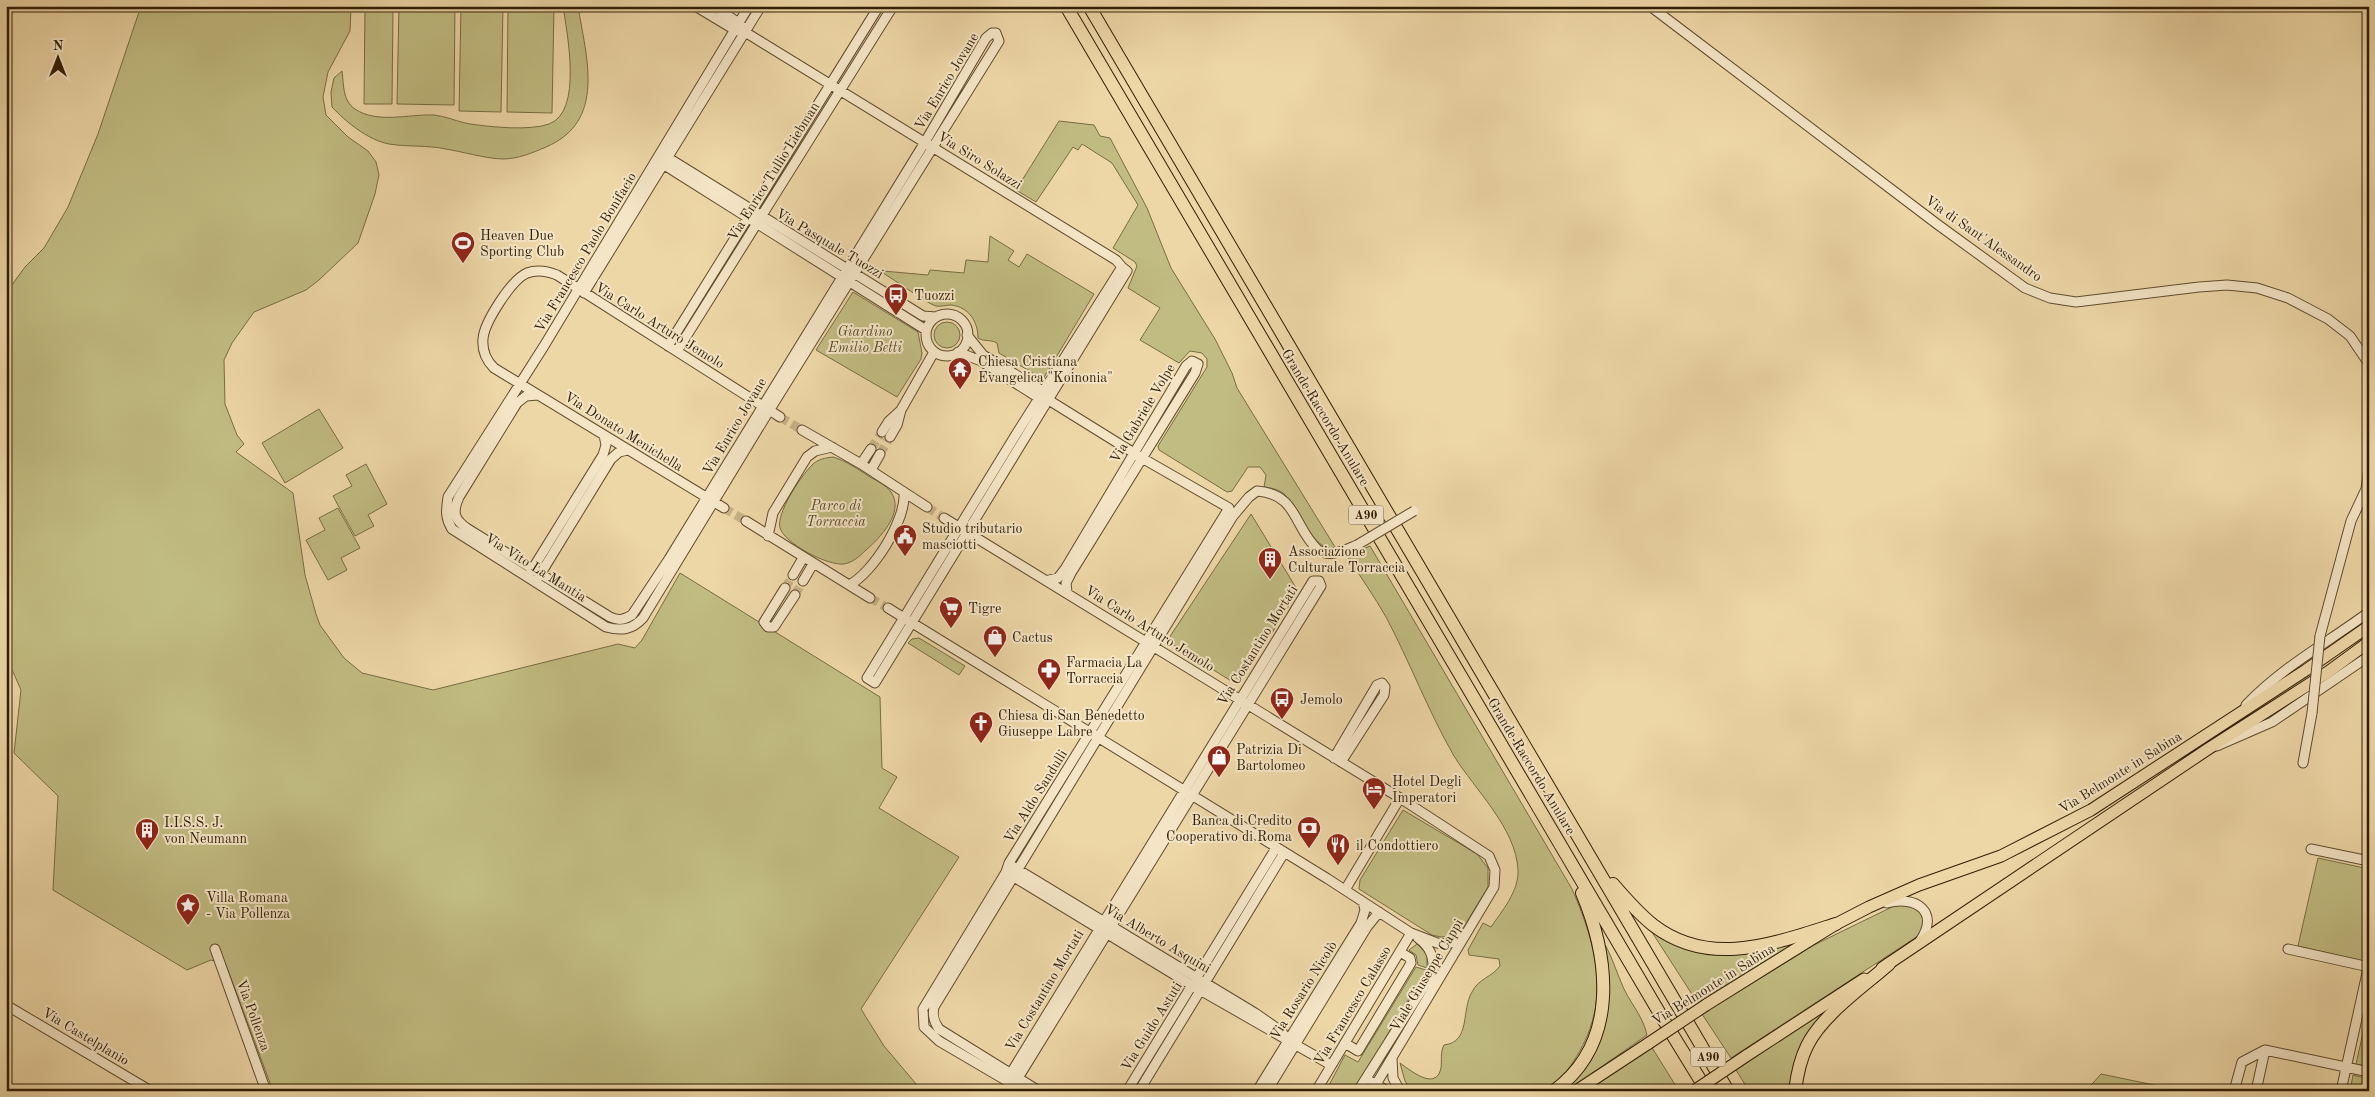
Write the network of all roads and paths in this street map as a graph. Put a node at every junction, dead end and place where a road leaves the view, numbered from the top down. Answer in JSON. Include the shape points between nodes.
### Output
{"nodes":[{"id":1,"x":695,"y":6,"type":"edge"},
{"id":2,"x":713,"y":6,"type":"edge"},
{"id":3,"x":749,"y":6,"type":"edge"},
{"id":4,"x":760,"y":6,"type":"edge"},
{"id":5,"x":879,"y":6,"type":"edge"},
{"id":6,"x":893,"y":6,"type":"edge"},
{"id":7,"x":1066,"y":6,"type":"edge"},
{"id":8,"x":1089,"y":6,"type":"edge"},
{"id":9,"x":1650,"y":6,"type":"edge"},
{"id":10,"x":737,"y":27,"type":"junction"},
{"id":11,"x":745,"y":32,"type":"junction"},
{"id":12,"x":835,"y":88,"type":"junction"},
{"id":13,"x":929,"y":145,"type":"junction"},
{"id":14,"x":662,"y":159,"type":"junction"},
{"id":15,"x":750,"y":215,"type":"junction"},
{"id":16,"x":759,"y":220,"type":"junction"},
{"id":17,"x":848,"y":275,"type":"junction"},
{"id":18,"x":581,"y":291,"type":"junction"},
{"id":19,"x":936,"y":317,"type":"junction"},
{"id":20,"x":926,"y":330,"type":"junction"},
{"id":21,"x":968,"y":336,"type":"junction"},
{"id":22,"x":668,"y":346,"type":"junction"},
{"id":23,"x":677,"y":351,"type":"junction"},
{"id":24,"x":934,"y":352,"type":"junction"},
{"id":25,"x":958,"y":352,"type":"junction"},
{"id":26,"x":2369,"y":364,"type":"edge"},
{"id":27,"x":520,"y":384,"type":"junction"},
{"id":28,"x":538,"y":395,"type":"junction"},
{"id":29,"x":1043,"y":396,"type":"junction"},
{"id":30,"x":766,"y":408,"type":"junction"},
{"id":31,"x":780,"y":417,"type":"tunnel mouth"},
{"id":32,"x":802,"y":430,"type":"tunnel mouth"},
{"id":33,"x":604,"y":435,"type":"junction"},
{"id":34,"x":886,"y":435,"type":"tunnel mouth"},
{"id":35,"x":832,"y":447,"type":"junction"},
{"id":36,"x":871,"y":449,"type":"tunnel mouth"},
{"id":37,"x":628,"y":450,"type":"junction"},
{"id":38,"x":1134,"y":452,"type":"junction"},
{"id":39,"x":880,"y":454,"type":"tunnel mouth"},
{"id":40,"x":1142,"y":458,"type":"junction"},
{"id":41,"x":861,"y":464,"type":"junction"},
{"id":42,"x":2369,"y":468,"type":"edge"},
{"id":43,"x":871,"y":470,"type":"junction"},
{"id":44,"x":2366,"y":489,"type":"junction"},
{"id":45,"x":904,"y":493,"type":"junction"},
{"id":46,"x":710,"y":500,"type":"junction"},
{"id":47,"x":2369,"y":503,"type":"edge"},
{"id":48,"x":927,"y":507,"type":"tunnel mouth"},
{"id":49,"x":724,"y":508,"type":"tunnel mouth"},
{"id":50,"x":445,"y":510,"type":"joint"},
{"id":51,"x":1414,"y":511,"type":"dead end"},
{"id":52,"x":1231,"y":512,"type":"junction"},
{"id":53,"x":944,"y":518,"type":"tunnel mouth"},
{"id":54,"x":746,"y":521,"type":"tunnel mouth"},
{"id":55,"x":964,"y":528,"type":"junction"},
{"id":56,"x":768,"y":536,"type":"junction"},
{"id":57,"x":803,"y":558,"type":"junction"},
{"id":58,"x":673,"y":561,"type":"junction"},
{"id":59,"x":813,"y":564,"type":"junction"},
{"id":60,"x":537,"y":571,"type":"junction"},
{"id":61,"x":793,"y":575,"type":"tunnel mouth"},
{"id":62,"x":527,"y":577,"type":"junction"},
{"id":63,"x":1049,"y":580,"type":"junction"},
{"id":64,"x":803,"y":581,"type":"tunnel mouth"},
{"id":65,"x":536,"y":582,"type":"junction"},
{"id":66,"x":849,"y":585,"type":"junction"},
{"id":67,"x":784,"y":588,"type":"tunnel mouth"},
{"id":68,"x":1067,"y":592,"type":"junction"},
{"id":69,"x":795,"y":595,"type":"tunnel mouth"},
{"id":70,"x":870,"y":598,"type":"tunnel mouth"},
{"id":71,"x":888,"y":608,"type":"tunnel mouth"},
{"id":72,"x":2369,"y":612,"type":"edge"},
{"id":73,"x":624,"y":619,"type":"joint"},
{"id":74,"x":908,"y":620,"type":"junction"},
{"id":75,"x":2369,"y":626,"type":"edge"},
{"id":76,"x":625,"y":630,"type":"joint"},
{"id":77,"x":1145,"y":642,"type":"junction"},
{"id":78,"x":2369,"y":642,"type":"edge"},
{"id":79,"x":1154,"y":647,"type":"junction"},
{"id":80,"x":2369,"y":656,"type":"edge"},
{"id":81,"x":1243,"y":702,"type":"junction"},
{"id":82,"x":2235,"y":716,"type":"junction"},
{"id":83,"x":1094,"y":736,"type":"junction"},
{"id":84,"x":2208,"y":750,"type":"junction"},
{"id":85,"x":1338,"y":760,"type":"junction"},
{"id":86,"x":2303,"y":763,"type":"dead end"},
{"id":87,"x":1187,"y":793,"type":"junction"},
{"id":88,"x":1400,"y":798,"type":"junction"},
{"id":89,"x":2311,"y":850,"type":"dead end"},
{"id":90,"x":1280,"y":851,"type":"junction"},
{"id":91,"x":1565,"y":852,"type":"junction"},
{"id":92,"x":1592,"y":860,"type":"junction"},
{"id":93,"x":2369,"y":861,"type":"edge"},
{"id":94,"x":1011,"y":870,"type":"junction"},
{"id":95,"x":1495,"y":870,"type":"joint"},
{"id":96,"x":1344,"y":890,"type":"junction"},
{"id":97,"x":1363,"y":902,"type":"junction"},
{"id":98,"x":1869,"y":908,"type":"junction"},
{"id":99,"x":1379,"y":912,"type":"junction"},
{"id":100,"x":1836,"y":924,"type":"junction"},
{"id":101,"x":1105,"y":927,"type":"junction"},
{"id":102,"x":1411,"y":933,"type":"junction"},
{"id":103,"x":1467,"y":933,"type":"junction"},
{"id":104,"x":1916,"y":946,"type":"junction"},
{"id":105,"x":215,"y":949,"type":"dead end"},
{"id":106,"x":2288,"y":949,"type":"dead end"},
{"id":107,"x":1400,"y":952,"type":"junction"},
{"id":108,"x":1889,"y":964,"type":"junction"},
{"id":109,"x":2368,"y":966,"type":"edge"},
{"id":110,"x":1199,"y":984,"type":"junction"},
{"id":111,"x":6,"y":1005,"type":"edge"},
{"id":112,"x":1292,"y":1043,"type":"junction"},
{"id":113,"x":1345,"y":1043,"type":"junction"},
{"id":114,"x":2265,"y":1050,"type":"junction"},
{"id":115,"x":1392,"y":1058,"type":"junction"},
{"id":116,"x":1331,"y":1065,"type":"junction"},
{"id":117,"x":2346,"y":1068,"type":"junction"},
{"id":118,"x":2369,"y":1072,"type":"edge"},
{"id":119,"x":1013,"y":1078,"type":"junction"},
{"id":120,"x":1366,"y":1079,"type":"junction"},
{"id":121,"x":1374,"y":1088,"type":"edge"},
{"id":122,"x":1318,"y":1090,"type":"edge"},
{"id":123,"x":151,"y":1091,"type":"edge"},
{"id":124,"x":266,"y":1091,"type":"edge"},
{"id":125,"x":1005,"y":1091,"type":"edge"},
{"id":126,"x":1024,"y":1091,"type":"edge"},
{"id":127,"x":1039,"y":1091,"type":"edge"},
{"id":128,"x":1127,"y":1091,"type":"edge"},
{"id":129,"x":1139,"y":1091,"type":"edge"},
{"id":130,"x":1257,"y":1091,"type":"edge"},
{"id":131,"x":1267,"y":1091,"type":"edge"},
{"id":132,"x":1358,"y":1091,"type":"edge"},
{"id":133,"x":1387,"y":1091,"type":"edge"},
{"id":134,"x":1400,"y":1091,"type":"edge"},
{"id":135,"x":1554,"y":1091,"type":"edge"},
{"id":136,"x":1576,"y":1091,"type":"edge"},
{"id":137,"x":1694,"y":1091,"type":"edge"},
{"id":138,"x":1706,"y":1091,"type":"edge"},
{"id":139,"x":1728,"y":1091,"type":"edge"},
{"id":140,"x":1794,"y":1091,"type":"edge"},
{"id":141,"x":2234,"y":1091,"type":"edge"},
{"id":142,"x":2256,"y":1091,"type":"edge"},
{"id":143,"x":2341,"y":1091,"type":"edge"}],
"edges":[{"from":1,"to":10,"type":"street","name":"Via Siro Solazzi"},
{"from":2,"to":10,"type":"street","name":"Via Siro Solazzi"},
{"from":3,"to":10,"type":"street","name":"Via Francesco Paolo Bonifacio"},
{"from":4,"to":11,"type":"street","name":"Via Francesco Paolo Bonifacio"},
{"from":5,"to":12,"type":"street","name":"Via Enrico Tullio Liebman"},
{"from":6,"to":12,"type":"street","name":"Via Enrico Tullio Liebman"},
{"from":7,"to":91,"type":"highway","name":"Grande Raccordo Anulare","number":"A90"},
{"from":8,"to":92,"type":"highway","name":"Grande Raccordo Anulare","number":"A90"},
{"from":9,"to":26,"type":"street","name":"Via di Sant'Alessandro","via":[[2026,288],[2050,298],[2076,302],[2199,287],[2257,288],[2288,298],[2328,319],[2350,336]]},
{"from":10,"to":11,"type":"street","name":"Via Siro Solazzi"},
{"from":10,"to":14,"type":"street","name":"Via Francesco Paolo Bonifacio"},
{"from":11,"to":12,"type":"street","name":"Via Siro Solazzi"},
{"from":11,"to":14,"type":"street","name":"Via Francesco Paolo Bonifacio"},
{"from":12,"to":13,"type":"street","name":"Via Siro Solazzi"},
{"from":12,"to":15,"type":"street","name":"Via Enrico Tullio Liebman"},
{"from":12,"to":16,"type":"street","name":"Via Enrico Tullio Liebman"},
{"from":13,"to":13,"type":"street","name":"Via Enrico Jovane","via":[[999,41],[996,32],[986,38]]},
{"from":13,"to":17,"type":"street","name":"Via Enrico Jovane"},
{"from":13,"to":29,"type":"street","name":"Via Siro Solazzi","via":[[1116,260],[1127,271]]},
{"from":14,"to":15,"type":"street","name":"Via Pasquale Tuozzi"},
{"from":14,"to":18,"type":"street","name":"Via Francesco Paolo Bonifacio"},
{"from":15,"to":16,"type":"street","name":"Via Pasquale Tuozzi"},
{"from":15,"to":22,"type":"street","name":"Via Enrico Tullio Liebman"},
{"from":16,"to":17,"type":"street","name":"Via Pasquale Tuozzi"},
{"from":16,"to":23,"type":"street","name":"Via Enrico Tullio Liebman"},
{"from":17,"to":19,"type":"street","name":"Via Pasquale Tuozzi","via":[[923,316]]},
{"from":17,"to":20,"type":"street","name":"Via Pasquale Tuozzi"},
{"from":17,"to":30,"type":"street","name":"Via Enrico Jovane"},
{"from":18,"to":22,"type":"street","name":"Via Carlo Arturo Jemolo"},
{"from":18,"to":27,"type":"street","name":"Via Francesco Paolo Bonifacio"},
{"from":18,"to":27,"type":"street","name":"Via Carlo Arturo Jemolo","via":[[552,274],[536,271],[520,277],[503,298],[484,334],[484,352],[494,368]]},
{"from":19,"to":20,"type":"street"},
{"from":19,"to":21,"type":"street","via":[[948,314],[960,319]]},
{"from":20,"to":24,"type":"street","via":[[927,342]]},
{"from":21,"to":25,"type":"street"},
{"from":21,"to":29,"type":"street","via":[[983,355]]},
{"from":22,"to":23,"type":"street","name":"Via Carlo Arturo Jemolo"},
{"from":23,"to":30,"type":"street","name":"Via Carlo Arturo Jemolo"},
{"from":24,"to":25,"type":"street","via":[[946,356]]},
{"from":24,"to":34,"type":"street","via":[[901,410],[889,421]]},
{"from":25,"to":29,"type":"street","via":[[981,361]]},
{"from":27,"to":28,"type":"street","name":"Via Donato Menichella"},
{"from":27,"to":50,"type":"street","name":"Via Francesco Paolo Bonifacio","via":[[448,497]]},
{"from":28,"to":33,"type":"street","name":"Via Donato Menichella"},
{"from":28,"to":60,"type":"street","name":"Via Vito La Mantia","via":[[526,396],[517,403],[455,507],[458,522]]},
{"from":29,"to":38,"type":"street"},
{"from":29,"to":55,"type":"street"},
{"from":30,"to":31,"type":"street","name":"Via Carlo Arturo Jemolo"},
{"from":30,"to":46,"type":"street","name":"Via Enrico Jovane"},
{"from":32,"to":35,"type":"street"},
{"from":33,"to":37,"type":"street","name":"Via Donato Menichella"},
{"from":33,"to":60,"type":"street","via":[[606,445],[603,454]]},
{"from":35,"to":41,"type":"street"},
{"from":35,"to":56,"type":"street","via":[[815,451],[807,457],[773,513]]},
{"from":36,"to":41,"type":"street"},
{"from":37,"to":46,"type":"street","name":"Via Donato Menichella"},
{"from":37,"to":60,"type":"street","via":[[611,459]]},
{"from":38,"to":40,"type":"street"},
{"from":38,"to":40,"type":"street","name":"Via Gabriele Volpe","via":[[1186,366],[1192,361],[1198,364]]},
{"from":38,"to":63,"type":"street","name":"Via Gabriele Volpe","via":[[1065,569],[1058,578]]},
{"from":39,"to":43,"type":"street"},
{"from":40,"to":52,"type":"street"},
{"from":40,"to":68,"type":"street","name":"Via Gabriele Volpe","via":[[1066,583]]},
{"from":41,"to":43,"type":"street"},
{"from":42,"to":44,"type":"street"},
{"from":43,"to":45,"type":"street"},
{"from":44,"to":47,"type":"street"},
{"from":44,"to":86,"type":"street","bridge":true,"via":[[2351,521],[2320,636]]},
{"from":45,"to":48,"type":"street"},
{"from":45,"to":66,"type":"street","via":[[900,518],[867,573]]},
{"from":46,"to":49,"type":"street","name":"Via Donato Menichella"},
{"from":46,"to":58,"type":"street","name":"Via Enrico Jovane"},
{"from":50,"to":62,"type":"street","name":"Via Vito La Mantia","via":[[452,529]]},
{"from":51,"to":52,"type":"street","bridge":true,"via":[[1357,545],[1335,553],[1318,550],[1280,496],[1257,491]]},
{"from":52,"to":77,"type":"street","name":"Via Aldo Sandulli"},
{"from":52,"to":79,"type":"street","name":"Via Aldo Sandulli"},
{"from":53,"to":55,"type":"street","name":"Via Carlo Arturo Jemolo"},
{"from":54,"to":56,"type":"street"},
{"from":55,"to":63,"type":"street","name":"Via Carlo Arturo Jemolo"},
{"from":55,"to":74,"type":"street"},
{"from":56,"to":57,"type":"street"},
{"from":57,"to":59,"type":"street"},
{"from":57,"to":61,"type":"street"},
{"from":58,"to":73,"type":"street","name":"Via Enrico Jovane","via":[[632,615]]},
{"from":58,"to":76,"type":"street","name":"Via Enrico Jovane","via":[[643,618]]},
{"from":59,"to":64,"type":"street"},
{"from":59,"to":66,"type":"street"},
{"from":60,"to":62,"type":"street"},
{"from":60,"to":65,"type":"street"},
{"from":60,"to":73,"type":"street","name":"Via Vito La Mantia","via":[[617,620]]},
{"from":62,"to":65,"type":"street","name":"Via Vito La Mantia"},
{"from":63,"to":68,"type":"street","name":"Via Carlo Arturo Jemolo"},
{"from":65,"to":76,"type":"street","name":"Via Vito La Mantia","via":[[606,626]]},
{"from":66,"to":70,"type":"street"},
{"from":67,"to":69,"type":"street","via":[[764,622],[768,627],[774,627]]},
{"from":68,"to":77,"type":"street","name":"Via Carlo Arturo Jemolo"},
{"from":71,"to":74,"type":"street"},
{"from":72,"to":82,"type":"street","via":[[2269,683]]},
{"from":74,"to":74,"type":"street","via":[[868,678],[875,683]]},
{"from":74,"to":83,"type":"street"},
{"from":75,"to":82,"type":"main road","name":"Via Belmonte in Sabina"},
{"from":77,"to":79,"type":"street","name":"Via Carlo Arturo Jemolo"},
{"from":77,"to":83,"type":"street","name":"Via Aldo Sandulli"},
{"from":78,"to":84,"type":"main road","name":"Via Belmonte in Sabina"},
{"from":79,"to":81,"type":"street","name":"Via Carlo Arturo Jemolo"},
{"from":79,"to":83,"type":"street","name":"Via Aldo Sandulli"},
{"from":80,"to":84,"type":"street","via":[[2266,726]]},
{"from":81,"to":81,"type":"street","name":"Via Costantino Mortati","via":[[1322,586],[1319,581],[1313,581]]},
{"from":81,"to":85,"type":"street","name":"Via Carlo Arturo Jemolo"},
{"from":81,"to":87,"type":"street","name":"Via Costantino Mortati"},
{"from":82,"to":98,"type":"main road","name":"Via Belmonte in Sabina","via":[[2069,822],[2001,856],[1919,884]]},
{"from":83,"to":87,"type":"street"},
{"from":83,"to":94,"type":"street","name":"Via Aldo Sandulli"},
{"from":84,"to":104,"type":"main road","name":"Via Belmonte in Sabina"},
{"from":85,"to":85,"type":"street","via":[[1384,695],[1382,683],[1377,685]]},
{"from":85,"to":88,"type":"street","name":"Via Carlo Arturo Jemolo"},
{"from":87,"to":90,"type":"street"},
{"from":87,"to":101,"type":"street","name":"Via Costantino Mortati"},
{"from":88,"to":95,"type":"street","name":"Via Carlo Arturo Jemolo","via":[[1478,847],[1489,856]]},
{"from":88,"to":96,"type":"street"},
{"from":89,"to":93,"type":"street"},
{"from":90,"to":96,"type":"street"},
{"from":90,"to":110,"type":"street","name":"Via Guido Astuti"},
{"from":91,"to":135,"type":"highway","via":[[1593,925],[1603,967],[1604,994],[1599,1022],[1586,1054],[1570,1077]]},
{"from":91,"to":138,"type":"highway","name":"Grande Raccordo Anulare","number":"A90"},
{"from":92,"to":100,"type":"highway","via":[[1654,926],[1697,946],[1721,950],[1755,948]]},
{"from":92,"to":139,"type":"highway","name":"Grande Raccordo Anulare","number":"A90"},
{"from":94,"to":101,"type":"street","name":"Via Alberto Asquini"},
{"from":94,"to":119,"type":"street","name":"Via Aldo Sandulli","via":[[932,1014],[939,1029]]},
{"from":94,"to":119,"type":"street","name":"Via Aldo Sandulli","via":[[923,1009],[924,1026],[939,1041]]},
{"from":95,"to":103,"type":"street","name":"Viale Giuseppe Cappi","via":[[1494,887]]},
{"from":96,"to":97,"type":"street"},
{"from":97,"to":99,"type":"street"},
{"from":97,"to":112,"type":"street","name":"Via Rosario Nicolò","via":[[1365,910],[1361,923]]},
{"from":98,"to":100,"type":"main road","name":"Via Belmonte in Sabina"},
{"from":98,"to":104,"type":"street","name":"Via Belmonte in Sabina","via":[[1904,900],[1917,903],[1926,913],[1927,923],[1926,932]]},
{"from":99,"to":102,"type":"street"},
{"from":99,"to":112,"type":"street","name":"Via Rosario Nicolò"},
{"from":100,"to":136,"type":"main road","name":"Via Belmonte in Sabina","bridge":true},
{"from":101,"to":110,"type":"street","name":"Via Alberto Asquini"},
{"from":101,"to":119,"type":"street","name":"Via Costantino Mortati"},
{"from":102,"to":103,"type":"street","via":[[1448,944]]},
{"from":102,"to":107,"type":"street","name":"Via Francesco Calasso"},
{"from":102,"to":120,"type":"street","name":"Viale Giuseppe Cappi","via":[[1432,952],[1433,972]]},
{"from":103,"to":115,"type":"street","name":"Viale Giuseppe Cappi"},
{"from":104,"to":108,"type":"main road","name":"Via Belmonte in Sabina"},
{"from":105,"to":124,"type":"street","name":"Via Pollenza"},
{"from":106,"to":109,"type":"street"},
{"from":107,"to":113,"type":"street","name":"Via Francesco Calasso"},
{"from":107,"to":113,"type":"street","via":[[1410,958],[1411,963],[1358,1051]]},
{"from":108,"to":137,"type":"main road","name":"Via Belmonte in Sabina","bridge":true},
{"from":108,"to":140,"type":"highway","via":[[1814,1033],[1802,1057]]},
{"from":109,"to":117,"type":"street"},
{"from":110,"to":112,"type":"street","name":"Via Alberto Asquini"},
{"from":110,"to":128,"type":"street","name":"Via Guido Astuti"},
{"from":110,"to":129,"type":"street","name":"Via Guido Astuti"},
{"from":111,"to":123,"type":"street","name":"Via Castelplanio"},
{"from":112,"to":116,"type":"street","name":"Via Alberto Asquini"},
{"from":112,"to":130,"type":"street","name":"Via Rosario Nicolò"},
{"from":112,"to":131,"type":"street","name":"Via Rosario Nicolò"},
{"from":113,"to":116,"type":"street","name":"Via Francesco Calasso"},
{"from":114,"to":117,"type":"street"},
{"from":114,"to":141,"type":"street","via":[[2242,1062]]},
{"from":114,"to":142,"type":"street"},
{"from":115,"to":121,"type":"street","name":"Viale Giuseppe Cappi"},
{"from":115,"to":134,"type":"street","via":[[1394,1078]]},
{"from":116,"to":122,"type":"street","name":"Via Francesco Calasso"},
{"from":117,"to":118,"type":"street"},
{"from":117,"to":143,"type":"street"},
{"from":119,"to":125,"type":"street","name":"Via Costantino Mortati"},
{"from":119,"to":126,"type":"street"},
{"from":119,"to":127,"type":"street"},
{"from":120,"to":121,"type":"street"},
{"from":120,"to":132,"type":"street","name":"Viale Giuseppe Cappi"},
{"from":121,"to":133,"type":"street"}]}
